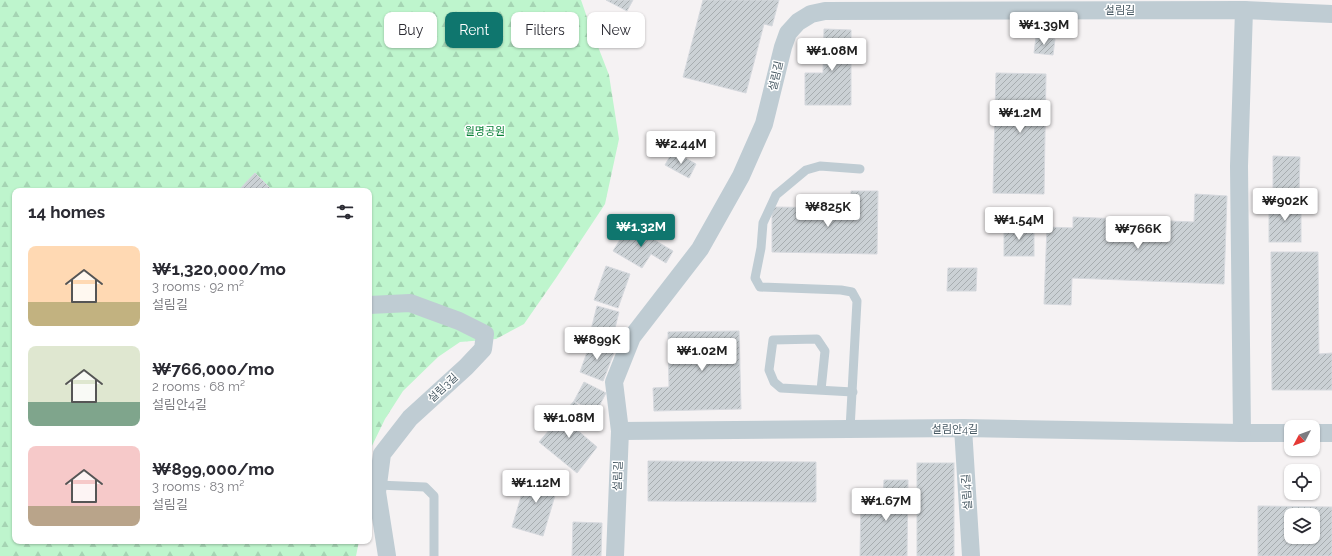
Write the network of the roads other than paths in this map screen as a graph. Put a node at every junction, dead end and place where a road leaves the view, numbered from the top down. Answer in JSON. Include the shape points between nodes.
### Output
{"nodes":[{"id":1,"x":1244,"y":10,"type":"junction"},
{"id":2,"x":1332,"y":14,"type":"edge"},
{"id":3,"x":860,"y":169,"type":"dead end"},
{"id":4,"x":372,"y":305,"type":"edge"},
{"id":5,"x":821,"y":390,"type":"junction"},
{"id":6,"x":852,"y":392,"type":"junction"},
{"id":7,"x":963,"y":428,"type":"junction"},
{"id":8,"x":850,"y":429,"type":"junction"},
{"id":9,"x":620,"y":431,"type":"junction"},
{"id":10,"x":1242,"y":433,"type":"junction"},
{"id":11,"x":1284,"y":433,"type":"edge"},
{"id":12,"x":1320,"y":433,"type":"edge"},
{"id":13,"x":1332,"y":433,"type":"edge"},
{"id":14,"x":378,"y":485,"type":"junction"},
{"id":15,"x":388,"y":556,"type":"edge"},
{"id":16,"x":434,"y":556,"type":"edge"},
{"id":17,"x":615,"y":556,"type":"edge"},
{"id":18,"x":971,"y":556,"type":"edge"}],
"edges":[{"from":1,"to":2,"type":"street","name":"설림길"},
{"from":1,"to":9,"type":"street","name":"설림길","via":[[825,11],[811,14],[798,22],[788,33],[764,124],[741,176],[700,249],[632,337],[614,382]]},
{"from":1,"to":10,"type":"street","via":[[1240,166]]},
{"from":3,"to":6,"type":"lane","via":[[820,166],[806,170],[776,195],[763,223],[755,278],[760,287],[852,292],[856,301]]},
{"from":4,"to":14,"type":"street","name":"설림3길","via":[[410,303],[459,321],[485,334],[483,349],[410,418],[382,454]]},
{"from":5,"to":5,"type":"lane","via":[[781,388],[774,382],[769,370],[773,340],[817,339],[825,351]]},
{"from":5,"to":6,"type":"lane"},
{"from":6,"to":8,"type":"lane"},
{"from":7,"to":8,"type":"street","name":"설림안4길"},
{"from":7,"to":10,"type":"street","name":"설림안4길"},
{"from":7,"to":18,"type":"street","name":"설림4길"},
{"from":8,"to":9,"type":"street","name":"설림안4길"},
{"from":9,"to":17,"type":"street","name":"설림길"},
{"from":10,"to":11,"type":"street","name":"설림안4길"},
{"from":12,"to":13,"type":"street"},
{"from":14,"to":15,"type":"street","name":"설림3길"},
{"from":14,"to":16,"type":"lane","via":[[425,487],[434,496]]}]}
